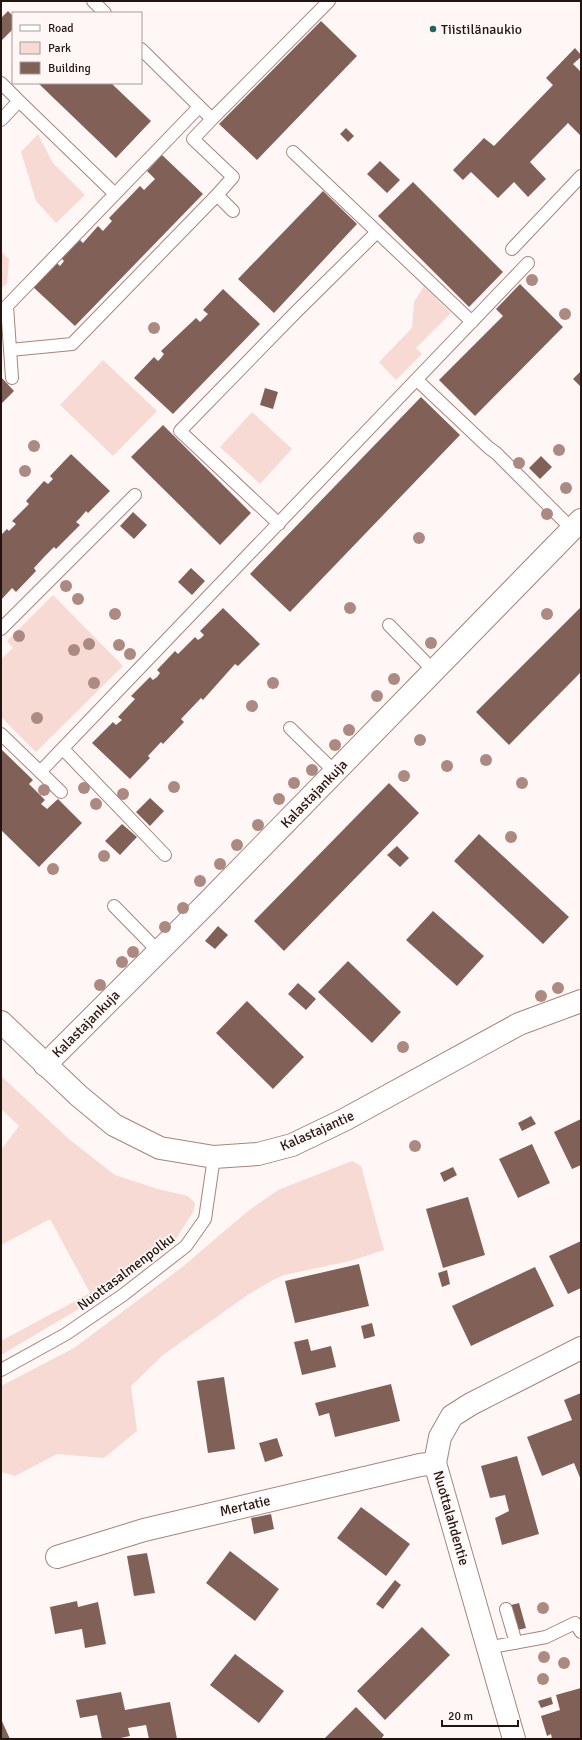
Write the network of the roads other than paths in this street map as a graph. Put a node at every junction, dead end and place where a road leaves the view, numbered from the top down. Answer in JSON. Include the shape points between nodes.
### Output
{"nodes":[{"id":1,"x":93,"y":1,"type":"edge"},
{"id":2,"x":329,"y":1,"type":"edge"},
{"id":3,"x":104,"y":12,"type":"edge"},
{"id":4,"x":142,"y":50,"type":"edge"},
{"id":5,"x":1,"y":83,"type":"edge"},
{"id":6,"x":19,"y":101,"type":"junction"},
{"id":7,"x":199,"y":107,"type":"junction"},
{"id":8,"x":212,"y":119,"type":"junction"},
{"id":9,"x":1,"y":120,"type":"edge"},
{"id":10,"x":293,"y":152,"type":"dead end"},
{"id":11,"x":581,"y":176,"type":"edge"},
{"id":12,"x":115,"y":194,"type":"junction"},
{"id":13,"x":217,"y":195,"type":"junction"},
{"id":14,"x":233,"y":211,"type":"dead end"},
{"id":15,"x":376,"y":233,"type":"junction"},
{"id":16,"x":512,"y":250,"type":"dead end"},
{"id":17,"x":528,"y":263,"type":"dead end"},
{"id":18,"x":472,"y":322,"type":"junction"},
{"id":19,"x":10,"y":350,"type":"junction"},
{"id":20,"x":12,"y":378,"type":"dead end"},
{"id":21,"x":418,"y":380,"type":"junction"},
{"id":22,"x":135,"y":495,"type":"dead end"},
{"id":23,"x":279,"y":524,"type":"junction"},
{"id":24,"x":577,"y":525,"type":"edge"},
{"id":25,"x":388,"y":625,"type":"dead end"},
{"id":26,"x":1,"y":629,"type":"edge"},
{"id":27,"x":434,"y":671,"type":"junction"},
{"id":28,"x":290,"y":728,"type":"dead end"},
{"id":29,"x":1,"y":734,"type":"edge"},
{"id":30,"x":62,"y":749,"type":"junction"},
{"id":31,"x":40,"y":772,"type":"junction"},
{"id":32,"x":335,"y":772,"type":"junction"},
{"id":33,"x":61,"y":792,"type":"dead end"},
{"id":34,"x":165,"y":854,"type":"dead end"},
{"id":35,"x":114,"y":906,"type":"dead end"},
{"id":36,"x":159,"y":952,"type":"junction"},
{"id":37,"x":581,"y":1000,"type":"edge"},
{"id":38,"x":1,"y":1022,"type":"edge"},
{"id":39,"x":45,"y":1065,"type":"junction"},
{"id":40,"x":214,"y":1157,"type":"junction"},
{"id":41,"x":581,"y":1348,"type":"edge"},
{"id":42,"x":1,"y":1370,"type":"edge"},
{"id":43,"x":435,"y":1463,"type":"junction"},
{"id":44,"x":58,"y":1557,"type":"dead end"},
{"id":45,"x":506,"y":1609,"type":"dead end"},
{"id":46,"x":581,"y":1632,"type":"edge"},
{"id":47,"x":516,"y":1643,"type":"junction"},
{"id":48,"x":487,"y":1648,"type":"junction"},
{"id":49,"x":514,"y":1739,"type":"edge"}],
"edges":[{"from":1,"to":3,"type":"lane"},
{"from":2,"to":8,"type":"lane"},
{"from":4,"to":7,"type":"lane"},
{"from":5,"to":6,"type":"lane"},
{"from":6,"to":9,"type":"lane"},
{"from":6,"to":12,"type":"lane"},
{"from":7,"to":8,"type":"lane"},
{"from":7,"to":12,"type":"lane"},
{"from":8,"to":13,"type":"lane","via":[[193,139],[233,177]]},
{"from":10,"to":15,"type":"lane"},
{"from":11,"to":16,"type":"lane"},
{"from":12,"to":19,"type":"lane","via":[[7,306]]},
{"from":13,"to":14,"type":"lane"},
{"from":13,"to":19,"type":"lane","via":[[72,344]]},
{"from":15,"to":18,"type":"lane"},
{"from":15,"to":23,"type":"lane","via":[[180,431]]},
{"from":17,"to":18,"type":"lane"},
{"from":18,"to":21,"type":"lane"},
{"from":19,"to":20,"type":"lane"},
{"from":21,"to":23,"type":"lane"},
{"from":21,"to":24,"type":"lane","via":[[488,448]]},
{"from":22,"to":26,"type":"lane"},
{"from":23,"to":30,"type":"lane"},
{"from":24,"to":27,"type":"street","name":"Kalastajankuja"},
{"from":25,"to":27,"type":"lane"},
{"from":27,"to":32,"type":"street","name":"Kalastajankuja"},
{"from":28,"to":32,"type":"lane"},
{"from":29,"to":31,"type":"lane"},
{"from":30,"to":31,"type":"lane"},
{"from":30,"to":34,"type":"lane"},
{"from":31,"to":33,"type":"lane"},
{"from":32,"to":36,"type":"street","name":"Kalastajankuja"},
{"from":35,"to":36,"type":"lane"},
{"from":36,"to":39,"type":"street","name":"Kalastajankuja"},
{"from":37,"to":40,"type":"street","name":"Kalastajantie","via":[[520,1024],[344,1120],[292,1145],[258,1154]]},
{"from":38,"to":39,"type":"street","name":"Kalastajantie"},
{"from":39,"to":40,"type":"street","name":"Kalastajantie","via":[[114,1125],[160,1148]]},
{"from":40,"to":42,"type":"lane","name":"Nuottasalmenpolku","via":[[205,1219],[186,1246],[123,1295],[66,1334]]},
{"from":41,"to":43,"type":"street","name":"Nuottalahdentie","via":[[452,1416],[440,1438]]},
{"from":43,"to":44,"type":"street","name":"Mertatie","via":[[144,1530]]},
{"from":43,"to":48,"type":"street","name":"Nuottalahdentie"},
{"from":45,"to":47,"type":"lane"},
{"from":46,"to":47,"type":"lane","via":[[575,1623],[546,1637]]},
{"from":47,"to":48,"type":"lane"},
{"from":48,"to":49,"type":"street","name":"Nuottalahdentie"}]}
